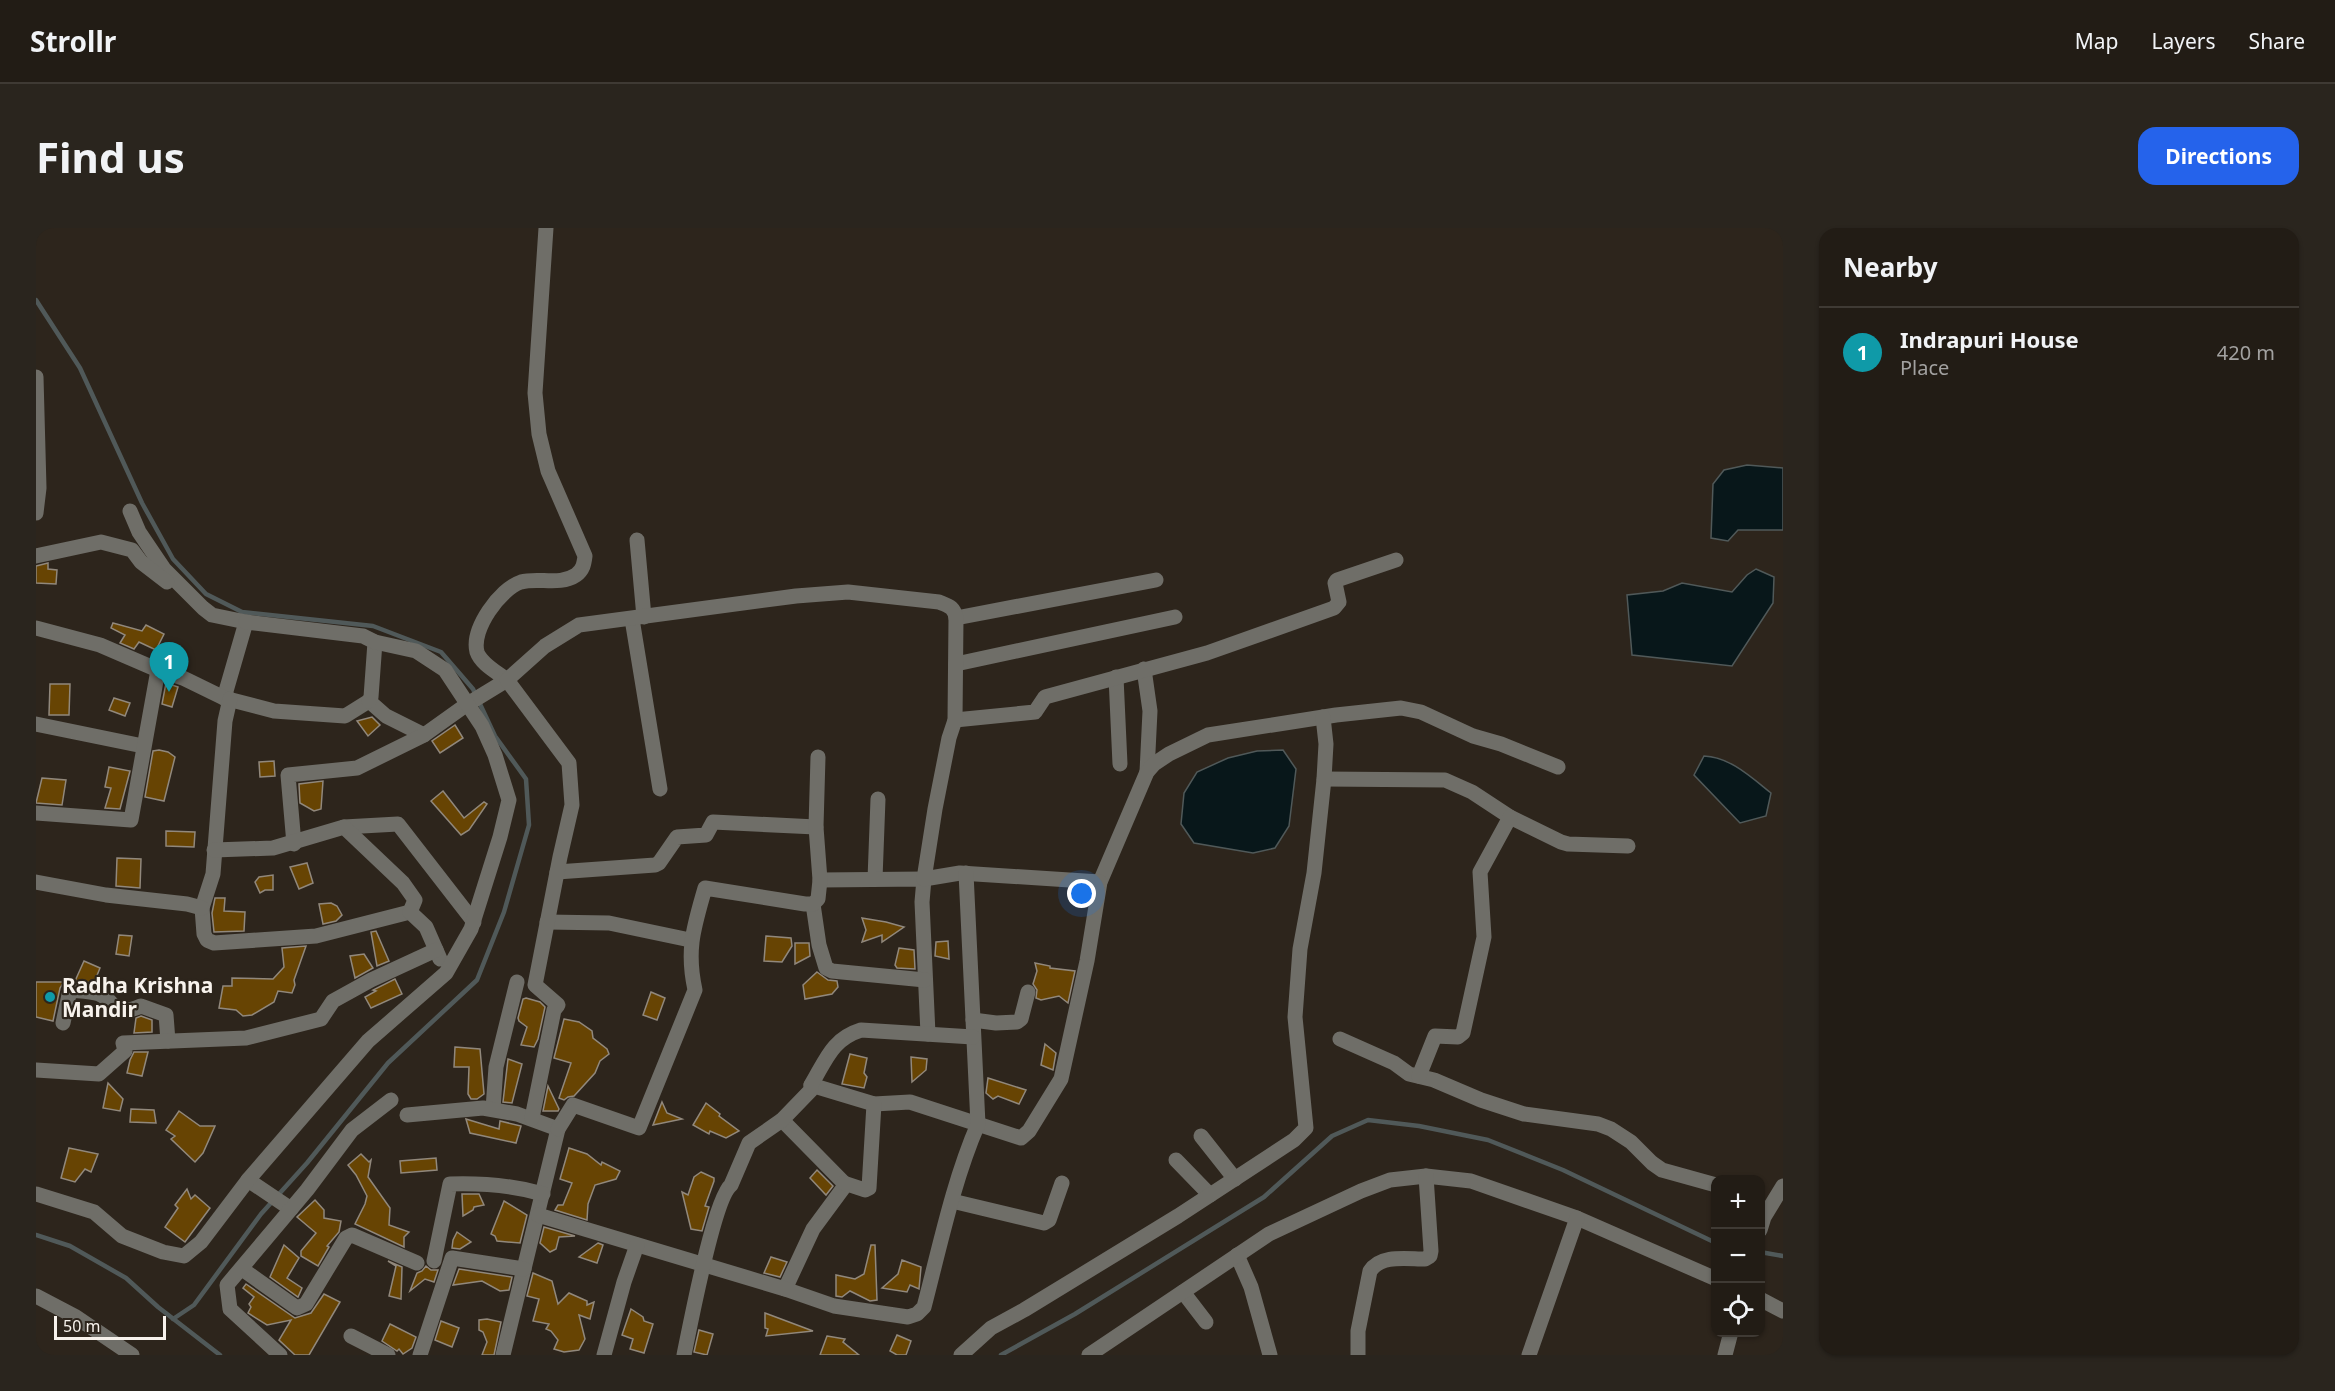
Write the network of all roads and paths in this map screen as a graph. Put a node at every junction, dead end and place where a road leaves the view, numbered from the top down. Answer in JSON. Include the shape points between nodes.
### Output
{"nodes":[{"id":1,"x":546,"y":228,"type":"edge"},
{"id":2,"x":36,"y":377,"type":"edge"},
{"id":3,"x":36,"y":393,"type":"edge"},
{"id":4,"x":37,"y":459,"type":"edge"},
{"id":5,"x":130,"y":511,"type":"dead end"},
{"id":6,"x":36,"y":513,"type":"edge"},
{"id":7,"x":637,"y":540,"type":"dead end"},
{"id":8,"x":36,"y":556,"type":"edge"},
{"id":9,"x":1396,"y":560,"type":"dead end"},
{"id":10,"x":1156,"y":580,"type":"dead end"},
{"id":11,"x":1175,"y":617,"type":"dead end"},
{"id":12,"x":204,"y":618,"type":"dead end"},
{"id":13,"x":638,"y":618,"type":"junction"},
{"id":14,"x":956,"y":618,"type":"junction"},
{"id":15,"x":246,"y":622,"type":"junction"},
{"id":16,"x":36,"y":628,"type":"edge"},
{"id":17,"x":375,"y":642,"type":"junction"},
{"id":18,"x":956,"y":664,"type":"junction"},
{"id":19,"x":1144,"y":669,"type":"junction"},
{"id":20,"x":158,"y":670,"type":"junction"},
{"id":21,"x":1116,"y":677,"type":"junction"},
{"id":22,"x":507,"y":680,"type":"junction"},
{"id":23,"x":227,"y":698,"type":"junction"},
{"id":24,"x":369,"y":701,"type":"junction"},
{"id":25,"x":466,"y":705,"type":"junction"},
{"id":26,"x":955,"y":720,"type":"junction"},
{"id":27,"x":1324,"y":722,"type":"junction"},
{"id":28,"x":36,"y":723,"type":"edge"},
{"id":29,"x":424,"y":735,"type":"junction"},
{"id":30,"x":143,"y":746,"type":"junction"},
{"id":31,"x":818,"y":757,"type":"dead end"},
{"id":32,"x":1120,"y":764,"type":"dead end"},
{"id":33,"x":1558,"y":767,"type":"dead end"},
{"id":34,"x":1147,"y":772,"type":"junction"},
{"id":35,"x":1324,"y":778,"type":"junction"},
{"id":36,"x":660,"y":789,"type":"dead end"},
{"id":37,"x":878,"y":799,"type":"dead end"},
{"id":38,"x":36,"y":813,"type":"edge"},
{"id":39,"x":1509,"y":817,"type":"junction"},
{"id":40,"x":345,"y":827,"type":"junction"},
{"id":41,"x":816,"y":827,"type":"junction"},
{"id":42,"x":294,"y":844,"type":"junction"},
{"id":43,"x":1628,"y":846,"type":"dead end"},
{"id":44,"x":214,"y":850,"type":"junction"},
{"id":45,"x":557,"y":872,"type":"junction"},
{"id":46,"x":966,"y":873,"type":"junction"},
{"id":47,"x":875,"y":879,"type":"junction"},
{"id":48,"x":924,"y":879,"type":"junction"},
{"id":49,"x":820,"y":880,"type":"junction"},
{"id":50,"x":36,"y":882,"type":"edge"},
{"id":51,"x":1100,"y":882,"type":"junction"},
{"id":52,"x":813,"y":904,"type":"junction"},
{"id":53,"x":202,"y":908,"type":"junction"},
{"id":54,"x":410,"y":912,"type":"junction"},
{"id":55,"x":474,"y":922,"type":"junction"},
{"id":56,"x":547,"y":922,"type":"junction"},
{"id":57,"x":690,"y":940,"type":"junction"},
{"id":58,"x":436,"y":950,"type":"junction"},
{"id":59,"x":446,"y":973,"type":"junction"},
{"id":60,"x":925,"y":980,"type":"junction"},
{"id":61,"x":517,"y":982,"type":"dead end"},
{"id":62,"x":1028,"y":992,"type":"dead end"},
{"id":63,"x":973,"y":1020,"type":"junction"},
{"id":64,"x":63,"y":1023,"type":"dead end"},
{"id":65,"x":928,"y":1034,"type":"junction"},
{"id":66,"x":974,"y":1037,"type":"junction"},
{"id":67,"x":1340,"y":1039,"type":"dead end"},
{"id":68,"x":168,"y":1041,"type":"junction"},
{"id":69,"x":36,"y":1070,"type":"edge"},
{"id":70,"x":1419,"y":1076,"type":"junction"},
{"id":71,"x":811,"y":1085,"type":"junction"},
{"id":72,"x":391,"y":1100,"type":"dead end"},
{"id":73,"x":874,"y":1104,"type":"junction"},
{"id":74,"x":493,"y":1109,"type":"junction"},
{"id":75,"x":407,"y":1115,"type":"dead end"},
{"id":76,"x":532,"y":1118,"type":"junction"},
{"id":77,"x":782,"y":1120,"type":"junction"},
{"id":78,"x":978,"y":1124,"type":"junction"},
{"id":79,"x":558,"y":1130,"type":"junction"},
{"id":80,"x":1201,"y":1136,"type":"dead end"},
{"id":81,"x":1176,"y":1160,"type":"dead end"},
{"id":82,"x":1426,"y":1176,"type":"junction"},
{"id":83,"x":248,"y":1179,"type":"junction"},
{"id":84,"x":1235,"y":1179,"type":"junction"},
{"id":85,"x":844,"y":1183,"type":"junction"},
{"id":86,"x":1062,"y":1183,"type":"dead end"},
{"id":87,"x":1711,"y":1184,"type":"edge"},
{"id":88,"x":1783,"y":1186,"type":"edge"},
{"id":89,"x":36,"y":1194,"type":"edge"},
{"id":90,"x":543,"y":1194,"type":"junction"},
{"id":91,"x":1210,"y":1195,"type":"junction"},
{"id":92,"x":952,"y":1201,"type":"junction"},
{"id":93,"x":286,"y":1206,"type":"junction"},
{"id":94,"x":1768,"y":1213,"type":"edge"},
{"id":95,"x":538,"y":1215,"type":"junction"},
{"id":96,"x":1576,"y":1218,"type":"junction"},
{"id":97,"x":637,"y":1245,"type":"junction"},
{"id":98,"x":1237,"y":1255,"type":"junction"},
{"id":99,"x":434,"y":1261,"type":"dead end"},
{"id":100,"x":417,"y":1263,"type":"dead end"},
{"id":101,"x":704,"y":1265,"type":"junction"},
{"id":102,"x":242,"y":1269,"type":"junction"},
{"id":103,"x":524,"y":1269,"type":"junction"},
{"id":104,"x":1711,"y":1277,"type":"edge"},
{"id":105,"x":785,"y":1288,"type":"junction"},
{"id":106,"x":1183,"y":1292,"type":"junction"},
{"id":107,"x":36,"y":1296,"type":"edge"},
{"id":108,"x":1765,"y":1301,"type":"edge"},
{"id":109,"x":1783,"y":1311,"type":"edge"},
{"id":110,"x":1206,"y":1322,"type":"dead end"},
{"id":111,"x":351,"y":1336,"type":"dead end"},
{"id":112,"x":1730,"y":1337,"type":"edge"},
{"id":113,"x":109,"y":1348,"type":"edge"},
{"id":114,"x":1098,"y":1353,"type":"edge"},
{"id":115,"x":132,"y":1355,"type":"edge"},
{"id":116,"x":280,"y":1355,"type":"edge"},
{"id":117,"x":388,"y":1355,"type":"edge"},
{"id":118,"x":420,"y":1355,"type":"edge"},
{"id":119,"x":503,"y":1355,"type":"edge"},
{"id":120,"x":604,"y":1355,"type":"edge"},
{"id":121,"x":684,"y":1355,"type":"edge"},
{"id":122,"x":961,"y":1355,"type":"edge"},
{"id":123,"x":1270,"y":1355,"type":"edge"},
{"id":124,"x":1358,"y":1355,"type":"edge"},
{"id":125,"x":1529,"y":1355,"type":"edge"},
{"id":126,"x":1725,"y":1355,"type":"edge"}],
"edges":[{"from":1,"to":22,"type":"street","via":[[535,393],[538,434],[548,471],[585,556],[583,568],[574,577],[520,583],[507,590],[489,610],[476,636],[477,652]]},
{"from":2,"to":3,"type":"street"},
{"from":3,"to":4,"type":"street"},
{"from":4,"to":6,"type":"street"},
{"from":5,"to":15,"type":"street","via":[[164,569],[203,608],[212,615]]},
{"from":7,"to":13,"type":"street"},
{"from":8,"to":12,"type":"street","via":[[101,542],[132,550]]},
{"from":9,"to":19,"type":"street","via":[[1337,580],[1339,602],[1334,608],[1216,650]]},
{"from":10,"to":14,"type":"street"},
{"from":11,"to":18,"type":"street"},
{"from":13,"to":14,"type":"street","via":[[848,592],[939,602],[951,607]]},
{"from":13,"to":22,"type":"street","via":[[579,625],[545,646]]},
{"from":13,"to":36,"type":"street"},
{"from":14,"to":18,"type":"street"},
{"from":15,"to":17,"type":"street","via":[[363,636]]},
{"from":15,"to":23,"type":"street"},
{"from":16,"to":20,"type":"street","via":[[100,645]]},
{"from":17,"to":24,"type":"street"},
{"from":17,"to":25,"type":"street","via":[[416,651],[445,670]]},
{"from":18,"to":26,"type":"street"},
{"from":19,"to":21,"type":"street"},
{"from":19,"to":34,"type":"street","via":[[1150,711]]},
{"from":20,"to":23,"type":"street"},
{"from":20,"to":30,"type":"street"},
{"from":21,"to":26,"type":"street","via":[[1045,697],[1035,712]]},
{"from":21,"to":32,"type":"street"},
{"from":22,"to":25,"type":"street"},
{"from":22,"to":45,"type":"street","via":[[569,763],[572,805]]},
{"from":23,"to":24,"type":"street","via":[[274,711],[345,716]]},
{"from":23,"to":44,"type":"street"},
{"from":24,"to":29,"type":"street","via":[[386,716]]},
{"from":25,"to":29,"type":"street"},
{"from":25,"to":55,"type":"street","via":[[482,726],[509,800]]},
{"from":26,"to":48,"type":"street"},
{"from":27,"to":33,"type":"street","via":[[1401,708],[1421,712]]},
{"from":27,"to":34,"type":"street","via":[[1208,735],[1169,754]]},
{"from":27,"to":35,"type":"street"},
{"from":28,"to":30,"type":"street"},
{"from":29,"to":42,"type":"street","via":[[357,768],[288,775]]},
{"from":30,"to":38,"type":"street","via":[[131,820]]},
{"from":31,"to":41,"type":"street"},
{"from":34,"to":51,"type":"street"},
{"from":35,"to":39,"type":"street","via":[[1445,780],[1460,785]]},
{"from":35,"to":84,"type":"street","via":[[1314,873],[1300,949],[1295,1017],[1306,1128]]},
{"from":37,"to":47,"type":"street"},
{"from":39,"to":43,"type":"street","via":[[1568,844]]},
{"from":39,"to":70,"type":"street","via":[[1480,872],[1484,937],[1463,1033],[1458,1037],[1435,1036]]},
{"from":40,"to":42,"type":"street"},
{"from":40,"to":54,"type":"street","via":[[403,883],[415,900]]},
{"from":40,"to":55,"type":"street","via":[[398,824]]},
{"from":41,"to":45,"type":"street","via":[[713,822],[706,835],[677,837],[656,865]]},
{"from":41,"to":49,"type":"street"},
{"from":42,"to":44,"type":"street"},
{"from":44,"to":53,"type":"street","via":[[213,874]]},
{"from":45,"to":56,"type":"street"},
{"from":46,"to":48,"type":"street"},
{"from":46,"to":51,"type":"street"},
{"from":46,"to":63,"type":"street"},
{"from":47,"to":48,"type":"street"},
{"from":47,"to":49,"type":"street"},
{"from":48,"to":60,"type":"street"},
{"from":49,"to":52,"type":"street","via":[[818,899]]},
{"from":50,"to":53,"type":"street"},
{"from":51,"to":78,"type":"street","via":[[1088,961],[1061,1079],[1021,1138]]},
{"from":52,"to":57,"type":"street","via":[[705,888]]},
{"from":52,"to":60,"type":"street","via":[[826,968]]},
{"from":53,"to":54,"type":"street","via":[[204,934],[214,943],[316,936]]},
{"from":54,"to":58,"type":"street","via":[[426,927]]},
{"from":55,"to":59,"type":"street"},
{"from":56,"to":57,"type":"street","via":[[609,923]]},
{"from":56,"to":76,"type":"street","via":[[535,985],[558,1005]]},
{"from":57,"to":79,"type":"street","via":[[695,990],[639,1128],[573,1105]]},
{"from":58,"to":59,"type":"street"},
{"from":58,"to":68,"type":"street","via":[[333,1001],[321,1019],[246,1038]]},
{"from":59,"to":83,"type":"street","via":[[368,1041]]},
{"from":60,"to":65,"type":"street"},
{"from":61,"to":74,"type":"street","via":[[496,1067]]},
{"from":62,"to":63,"type":"street","via":[[1017,1023]]},
{"from":63,"to":66,"type":"street"},
{"from":64,"to":68,"type":"street","via":[[70,990],[100,994],[114,1009],[141,1006],[166,1015]]},
{"from":65,"to":66,"type":"street"},
{"from":65,"to":71,"type":"street","via":[[861,1030],[849,1034],[836,1043]]},
{"from":66,"to":78,"type":"street"},
{"from":67,"to":70,"type":"street"},
{"from":68,"to":69,"type":"street","via":[[123,1043],[125,1051],[99,1074]]},
{"from":70,"to":87,"type":"street","via":[[1524,1114],[1598,1124],[1630,1142],[1662,1170]]},
{"from":71,"to":73,"type":"street"},
{"from":71,"to":77,"type":"street","via":[[811,1090]]},
{"from":72,"to":93,"type":"street","via":[[352,1130]]},
{"from":73,"to":78,"type":"street","via":[[910,1102]]},
{"from":73,"to":85,"type":"street","via":[[869,1188]]},
{"from":74,"to":75,"type":"street"},
{"from":74,"to":76,"type":"street"},
{"from":76,"to":79,"type":"street"},
{"from":77,"to":85,"type":"street"},
{"from":77,"to":101,"type":"street","via":[[748,1143],[726,1189]]},
{"from":78,"to":92,"type":"street"},
{"from":79,"to":90,"type":"street"},
{"from":80,"to":84,"type":"street"},
{"from":81,"to":91,"type":"street"},
{"from":82,"to":96,"type":"street","via":[[1471,1181]]},
{"from":82,"to":98,"type":"street","via":[[1390,1180],[1361,1191],[1269,1234]]},
{"from":82,"to":124,"type":"street","via":[[1430,1256],[1374,1264],[1358,1331]]},
{"from":83,"to":89,"type":"street","via":[[201,1242],[184,1256],[122,1236],[94,1212]]},
{"from":83,"to":93,"type":"street"},
{"from":84,"to":91,"type":"street"},
{"from":85,"to":105,"type":"street","via":[[813,1229]]},
{"from":86,"to":92,"type":"street","via":[[1049,1220],[1044,1223]]},
{"from":88,"to":94,"type":"street"},
{"from":90,"to":95,"type":"street"},
{"from":90,"to":99,"type":"street","via":[[484,1183],[450,1184]]},
{"from":91,"to":122,"type":"street","via":[[991,1328]]},
{"from":92,"to":105,"type":"street","via":[[924,1307],[917,1314],[908,1317],[834,1306]]},
{"from":93,"to":102,"type":"street"},
{"from":95,"to":97,"type":"street"},
{"from":95,"to":103,"type":"street"},
{"from":96,"to":104,"type":"street"},
{"from":96,"to":125,"type":"street"},
{"from":97,"to":101,"type":"street"},
{"from":97,"to":120,"type":"street"},
{"from":98,"to":106,"type":"street"},
{"from":98,"to":123,"type":"street","via":[[1254,1295]]},
{"from":100,"to":102,"type":"street","via":[[355,1235],[349,1236],[306,1304],[297,1308]]},
{"from":101,"to":105,"type":"street"},
{"from":101,"to":121,"type":"street"},
{"from":102,"to":116,"type":"street","via":[[227,1285],[230,1309]]},
{"from":103,"to":118,"type":"street","via":[[452,1258]]},
{"from":103,"to":119,"type":"street"},
{"from":106,"to":110,"type":"street"},
{"from":106,"to":114,"type":"street"},
{"from":107,"to":113,"type":"street","via":[[76,1317]]},
{"from":108,"to":109,"type":"street"},
{"from":111,"to":117,"type":"street"},
{"from":112,"to":126,"type":"street"},
{"from":113,"to":115,"type":"street"}]}
